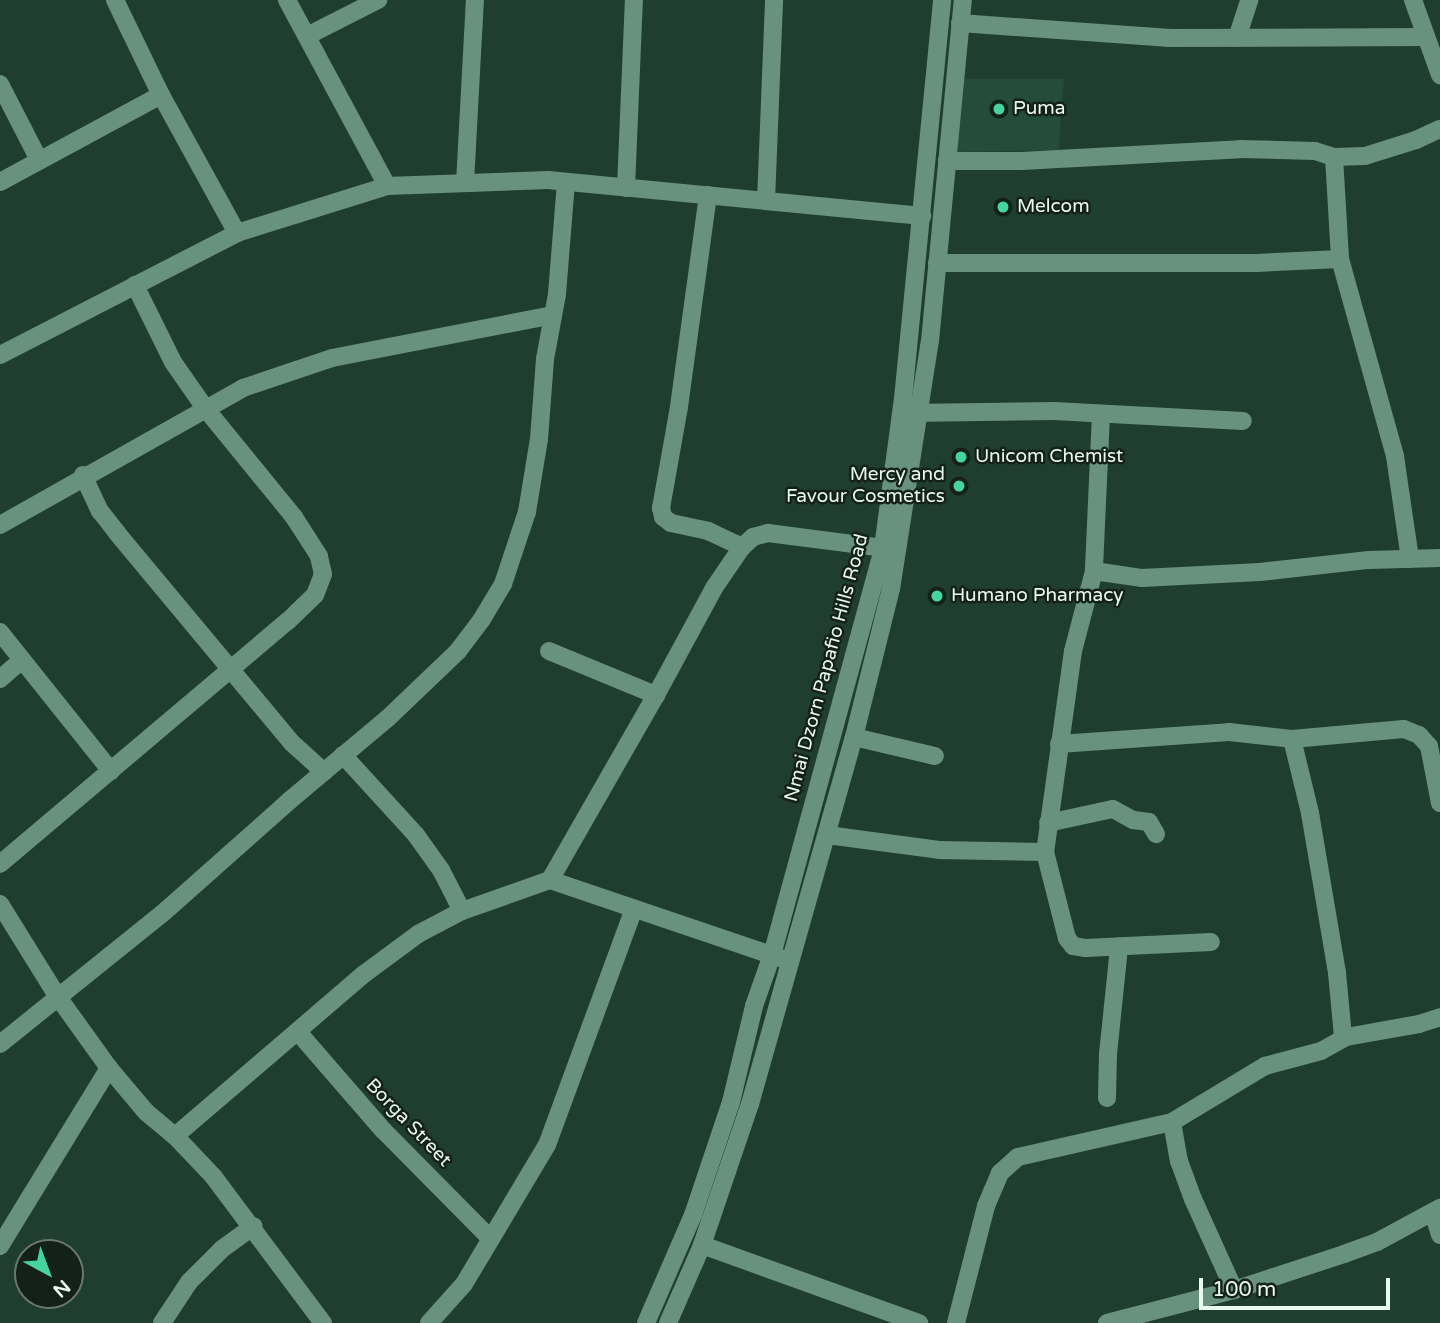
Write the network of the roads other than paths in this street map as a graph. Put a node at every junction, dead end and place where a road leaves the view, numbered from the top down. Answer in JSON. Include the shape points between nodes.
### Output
{"nodes":[{"id":1,"x":115,"y":0,"type":"edge"},
{"id":2,"x":287,"y":0,"type":"edge"},
{"id":3,"x":378,"y":0,"type":"edge"},
{"id":4,"x":475,"y":0,"type":"edge"},
{"id":5,"x":634,"y":0,"type":"edge"},
{"id":6,"x":774,"y":0,"type":"edge"},
{"id":7,"x":942,"y":0,"type":"edge"},
{"id":8,"x":963,"y":0,"type":"edge"},
{"id":9,"x":1250,"y":0,"type":"edge"},
{"id":10,"x":1413,"y":0,"type":"edge"},
{"id":11,"x":960,"y":23,"type":"junction"},
{"id":12,"x":307,"y":36,"type":"junction"},
{"id":13,"x":1426,"y":37,"type":"junction"},
{"id":14,"x":1237,"y":38,"type":"junction"},
{"id":15,"x":1440,"y":75,"type":"edge"},
{"id":16,"x":0,"y":84,"type":"edge"},
{"id":17,"x":161,"y":95,"type":"junction"},
{"id":18,"x":1440,"y":129,"type":"edge"},
{"id":19,"x":1334,"y":157,"type":"junction"},
{"id":20,"x":39,"y":160,"type":"junction"},
{"id":21,"x":947,"y":162,"type":"junction"},
{"id":22,"x":0,"y":182,"type":"edge"},
{"id":23,"x":566,"y":182,"type":"junction"},
{"id":24,"x":465,"y":183,"type":"junction"},
{"id":25,"x":387,"y":186,"type":"junction"},
{"id":26,"x":626,"y":188,"type":"junction"},
{"id":27,"x":708,"y":195,"type":"junction"},
{"id":28,"x":766,"y":201,"type":"junction"},
{"id":29,"x":922,"y":216,"type":"junction"},
{"id":30,"x":237,"y":233,"type":"junction"},
{"id":31,"x":1340,"y":259,"type":"junction"},
{"id":32,"x":937,"y":263,"type":"junction"},
{"id":33,"x":135,"y":285,"type":"junction"},
{"id":34,"x":553,"y":315,"type":"junction"},
{"id":35,"x":0,"y":355,"type":"edge"},
{"id":36,"x":205,"y":408,"type":"junction"},
{"id":37,"x":901,"y":413,"type":"junction"},
{"id":38,"x":920,"y":413,"type":"junction"},
{"id":39,"x":1101,"y":414,"type":"junction"},
{"id":40,"x":1243,"y":421,"type":"dead end"},
{"id":41,"x":83,"y":475,"type":"junction"},
{"id":42,"x":0,"y":525,"type":"edge"},
{"id":43,"x":741,"y":547,"type":"junction"},
{"id":44,"x":883,"y":548,"type":"junction"},
{"id":45,"x":1440,"y":558,"type":"edge"},
{"id":46,"x":1410,"y":559,"type":"junction"},
{"id":47,"x":1094,"y":571,"type":"junction"},
{"id":48,"x":0,"y":632,"type":"edge"},
{"id":49,"x":549,"y":651,"type":"dead end"},
{"id":50,"x":22,"y":660,"type":"junction"},
{"id":51,"x":229,"y":669,"type":"junction"},
{"id":52,"x":0,"y":679,"type":"edge"},
{"id":53,"x":656,"y":695,"type":"junction"},
{"id":54,"x":854,"y":737,"type":"junction"},
{"id":55,"x":1292,"y":739,"type":"junction"},
{"id":56,"x":1059,"y":744,"type":"junction"},
{"id":57,"x":343,"y":755,"type":"junction"},
{"id":58,"x":935,"y":756,"type":"dead end"},
{"id":59,"x":111,"y":771,"type":"junction"},
{"id":60,"x":324,"y":772,"type":"junction"},
{"id":61,"x":1440,"y":803,"type":"edge"},
{"id":62,"x":1048,"y":823,"type":"junction"},
{"id":63,"x":1156,"y":834,"type":"dead end"},
{"id":64,"x":827,"y":835,"type":"junction"},
{"id":65,"x":1045,"y":852,"type":"junction"},
{"id":66,"x":0,"y":864,"type":"edge"},
{"id":67,"x":550,"y":880,"type":"junction"},
{"id":68,"x":0,"y":904,"type":"edge"},
{"id":69,"x":634,"y":909,"type":"junction"},
{"id":70,"x":462,"y":911,"type":"junction"},
{"id":71,"x":1211,"y":942,"type":"dead end"},
{"id":72,"x":1119,"y":947,"type":"junction"},
{"id":73,"x":780,"y":958,"type":"junction"},
{"id":74,"x":58,"y":998,"type":"junction"},
{"id":75,"x":1440,"y":1017,"type":"edge"},
{"id":76,"x":298,"y":1032,"type":"junction"},
{"id":77,"x":1343,"y":1038,"type":"junction"},
{"id":78,"x":0,"y":1044,"type":"edge"},
{"id":79,"x":109,"y":1068,"type":"junction"},
{"id":80,"x":1107,"y":1098,"type":"dead end"},
{"id":81,"x":1172,"y":1122,"type":"junction"},
{"id":82,"x":175,"y":1136,"type":"junction"},
{"id":83,"x":1436,"y":1210,"type":"edge"},
{"id":84,"x":254,"y":1226,"type":"junction"},
{"id":85,"x":1440,"y":1235,"type":"edge"},
{"id":86,"x":491,"y":1240,"type":"junction"},
{"id":87,"x":702,"y":1245,"type":"junction"},
{"id":88,"x":0,"y":1246,"type":"edge"},
{"id":89,"x":1234,"y":1290,"type":"junction"},
{"id":90,"x":162,"y":1323,"type":"edge"},
{"id":91,"x":323,"y":1323,"type":"edge"},
{"id":92,"x":429,"y":1323,"type":"edge"},
{"id":93,"x":646,"y":1323,"type":"edge"},
{"id":94,"x":668,"y":1323,"type":"edge"},
{"id":95,"x":919,"y":1323,"type":"edge"},
{"id":96,"x":956,"y":1323,"type":"edge"},
{"id":97,"x":1107,"y":1323,"type":"edge"}],
"edges":[{"from":1,"to":17,"type":"street"},
{"from":2,"to":12,"type":"street"},
{"from":3,"to":12,"type":"street"},
{"from":4,"to":24,"type":"street"},
{"from":5,"to":26,"type":"street"},
{"from":6,"to":28,"type":"street"},
{"from":7,"to":29,"type":"street","name":"Nmai Dzorn Papafio Hills Road"},
{"from":8,"to":11,"type":"street","name":"Nmai Dzorn Papafio Hills Road"},
{"from":9,"to":14,"type":"street"},
{"from":10,"to":13,"type":"street"},
{"from":11,"to":14,"type":"street","via":[[1170,38]]},
{"from":11,"to":21,"type":"street","name":"Nmai Dzorn Papafio Hills Road"},
{"from":12,"to":25,"type":"street"},
{"from":13,"to":14,"type":"street"},
{"from":13,"to":15,"type":"street"},
{"from":16,"to":20,"type":"street"},
{"from":17,"to":20,"type":"street"},
{"from":17,"to":30,"type":"street"},
{"from":18,"to":19,"type":"street","via":[[1390,150]]},
{"from":19,"to":21,"type":"street","via":[[1315,151],[1240,149]]},
{"from":19,"to":31,"type":"street"},
{"from":20,"to":22,"type":"street"},
{"from":21,"to":32,"type":"street","name":"Nmai Dzorn Papafio Hills Road"},
{"from":23,"to":24,"type":"street"},
{"from":23,"to":26,"type":"street"},
{"from":23,"to":34,"type":"street"},
{"from":24,"to":25,"type":"street"},
{"from":25,"to":30,"type":"street"},
{"from":26,"to":27,"type":"street"},
{"from":27,"to":28,"type":"street"},
{"from":27,"to":43,"type":"street","via":[[661,508],[671,523],[708,531]]},
{"from":28,"to":29,"type":"street"},
{"from":29,"to":37,"type":"street","name":"Nmai Dzorn Papafio Hills Road"},
{"from":30,"to":33,"type":"street"},
{"from":31,"to":32,"type":"street"},
{"from":31,"to":46,"type":"street","via":[[1395,456]]},
{"from":32,"to":38,"type":"street","name":"Nmai Dzorn Papafio Hills Road"},
{"from":33,"to":35,"type":"street"},
{"from":33,"to":36,"type":"street","via":[[173,362]]},
{"from":34,"to":36,"type":"street","via":[[332,358],[243,388]]},
{"from":34,"to":57,"type":"street","via":[[527,512],[503,584],[458,651]]},
{"from":36,"to":41,"type":"street"},
{"from":36,"to":51,"type":"street","via":[[294,517],[319,555],[323,574],[315,595]]},
{"from":37,"to":38,"type":"street"},
{"from":37,"to":44,"type":"street","name":"Nmai Dzorn Papafio Hills Road"},
{"from":38,"to":39,"type":"street"},
{"from":38,"to":54,"type":"street","name":"Nmai Dzorn Papafio Hills Road","via":[[891,589]]},
{"from":39,"to":40,"type":"street"},
{"from":39,"to":47,"type":"street"},
{"from":41,"to":42,"type":"street"},
{"from":41,"to":51,"type":"street","via":[[100,511]]},
{"from":43,"to":44,"type":"street","via":[[768,533]]},
{"from":43,"to":53,"type":"street"},
{"from":44,"to":73,"type":"street","name":"Nmai Dzorn Papafio Hills Road"},
{"from":45,"to":46,"type":"street"},
{"from":46,"to":47,"type":"street","via":[[1142,578]]},
{"from":47,"to":56,"type":"street","via":[[1073,650]]},
{"from":48,"to":50,"type":"street"},
{"from":49,"to":53,"type":"street"},
{"from":50,"to":52,"type":"street"},
{"from":50,"to":59,"type":"street"},
{"from":51,"to":59,"type":"street"},
{"from":51,"to":60,"type":"street","via":[[292,743]]},
{"from":53,"to":67,"type":"street"},
{"from":54,"to":58,"type":"street"},
{"from":54,"to":64,"type":"street","name":"Nmai Dzorn Papafio Hills Road"},
{"from":55,"to":56,"type":"street","via":[[1229,732]]},
{"from":55,"to":61,"type":"street","via":[[1404,730],[1419,735],[1429,746]]},
{"from":55,"to":77,"type":"street","via":[[1310,813]]},
{"from":56,"to":62,"type":"street"},
{"from":57,"to":60,"type":"street"},
{"from":57,"to":70,"type":"street","via":[[416,835]]},
{"from":59,"to":66,"type":"street"},
{"from":60,"to":74,"type":"street"},
{"from":62,"to":63,"type":"street","via":[[1113,809],[1133,820],[1149,821]]},
{"from":62,"to":65,"type":"street"},
{"from":64,"to":65,"type":"street","via":[[939,850]]},
{"from":64,"to":73,"type":"street","name":"Nmai Dzorn Papafio Hills Road"},
{"from":65,"to":72,"type":"street","via":[[1073,946]]},
{"from":67,"to":69,"type":"street"},
{"from":67,"to":70,"type":"street"},
{"from":68,"to":74,"type":"street"},
{"from":69,"to":73,"type":"street"},
{"from":69,"to":86,"type":"street","via":[[547,1145]]},
{"from":70,"to":76,"type":"street","via":[[418,934]]},
{"from":71,"to":72,"type":"street"},
{"from":72,"to":80,"type":"street"},
{"from":73,"to":87,"type":"street","name":"Nmai Dzorn Papafio Hills Road","via":[[750,1104]]},
{"from":73,"to":93,"type":"street","name":"Nmai Dzorn Papafio Hills Road","via":[[754,1006],[731,1102],[693,1215]]},
{"from":74,"to":78,"type":"street"},
{"from":74,"to":79,"type":"street"},
{"from":75,"to":77,"type":"street"},
{"from":76,"to":82,"type":"street"},
{"from":76,"to":86,"type":"street","name":"Borga Street","via":[[383,1130]]},
{"from":77,"to":81,"type":"street","via":[[1321,1051],[1265,1066]]},
{"from":79,"to":82,"type":"street","via":[[146,1112]]},
{"from":79,"to":88,"type":"street"},
{"from":81,"to":89,"type":"street","via":[[1179,1161],[1193,1199]]},
{"from":81,"to":96,"type":"street","via":[[1018,1157],[1009,1164],[1000,1173],[986,1206]]},
{"from":82,"to":84,"type":"street"},
{"from":83,"to":85,"type":"street"},
{"from":83,"to":89,"type":"street","via":[[1377,1242]]},
{"from":84,"to":90,"type":"street","via":[[189,1282]]},
{"from":84,"to":91,"type":"street"},
{"from":86,"to":92,"type":"street","via":[[464,1284]]},
{"from":87,"to":94,"type":"street","name":"Nmai Dzorn Papafio Hills Road"},
{"from":87,"to":95,"type":"street"},
{"from":89,"to":97,"type":"street"}]}
